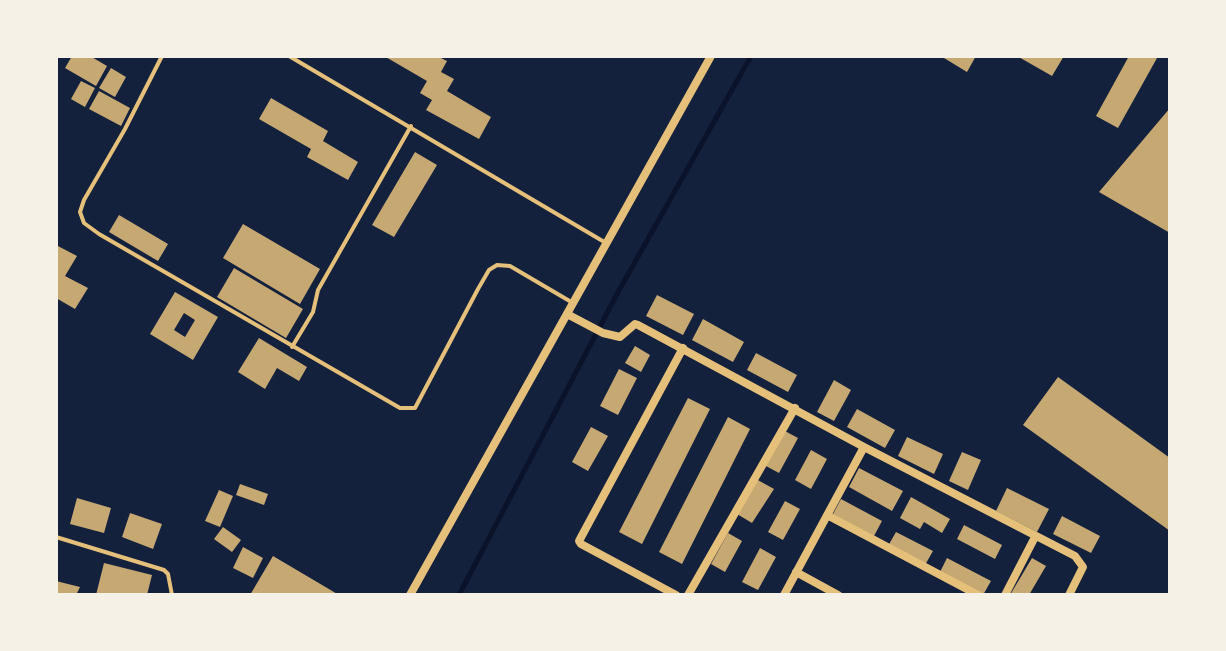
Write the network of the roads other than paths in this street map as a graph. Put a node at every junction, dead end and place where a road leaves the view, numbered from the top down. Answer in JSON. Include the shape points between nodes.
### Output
{"nodes":[{"id":1,"x":155,"y":56,"type":"edge"},
{"id":2,"x":162,"y":56,"type":"edge"},
{"id":3,"x":289,"y":56,"type":"edge"},
{"id":4,"x":711,"y":56,"type":"edge"},
{"id":5,"x":157,"y":64,"type":"junction"},
{"id":6,"x":411,"y":126,"type":"junction"},
{"id":7,"x":606,"y":243,"type":"junction"},
{"id":8,"x":573,"y":303,"type":"junction"},
{"id":9,"x":567,"y":314,"type":"junction"},
{"id":10,"x":292,"y":347,"type":"junction"},
{"id":11,"x":683,"y":348,"type":"junction"},
{"id":12,"x":795,"y":408,"type":"junction"},
{"id":13,"x":864,"y":447,"type":"junction"},
{"id":14,"x":827,"y":515,"type":"junction"},
{"id":15,"x":56,"y":537,"type":"edge"},
{"id":16,"x":1035,"y":537,"type":"junction"},
{"id":17,"x":796,"y":572,"type":"junction"},
{"id":18,"x":172,"y":595,"type":"edge"},
{"id":19,"x":410,"y":595,"type":"edge"},
{"id":20,"x":676,"y":595,"type":"edge"},
{"id":21,"x":688,"y":595,"type":"edge"},
{"id":22,"x":784,"y":595,"type":"edge"},
{"id":23,"x":838,"y":595,"type":"edge"},
{"id":24,"x":978,"y":595,"type":"edge"},
{"id":25,"x":1005,"y":595,"type":"edge"},
{"id":26,"x":1069,"y":595,"type":"edge"}],
"edges":[{"from":1,"to":5,"type":"lane"},
{"from":2,"to":5,"type":"lane"},
{"from":3,"to":6,"type":"lane"},
{"from":4,"to":7,"type":"street"},
{"from":5,"to":10,"type":"lane","via":[[84,200],[84,223]]},
{"from":6,"to":7,"type":"lane"},
{"from":6,"to":10,"type":"lane","via":[[318,290],[313,312]]},
{"from":7,"to":8,"type":"street"},
{"from":8,"to":9,"type":"street"},
{"from":8,"to":10,"type":"lane","via":[[510,266],[489,270],[415,408],[400,408]]},
{"from":9,"to":11,"type":"street","via":[[603,333],[624,336],[637,324]]},
{"from":9,"to":19,"type":"street"},
{"from":11,"to":12,"type":"street"},
{"from":11,"to":20,"type":"street","via":[[579,541]]},
{"from":12,"to":13,"type":"street"},
{"from":12,"to":21,"type":"street"},
{"from":13,"to":14,"type":"street"},
{"from":13,"to":16,"type":"street"},
{"from":14,"to":17,"type":"street"},
{"from":14,"to":24,"type":"street"},
{"from":15,"to":18,"type":"lane","via":[[164,570]]},
{"from":16,"to":25,"type":"street"},
{"from":16,"to":26,"type":"street","via":[[1080,560],[1083,567]]},
{"from":17,"to":22,"type":"street"},
{"from":17,"to":23,"type":"street"}]}
